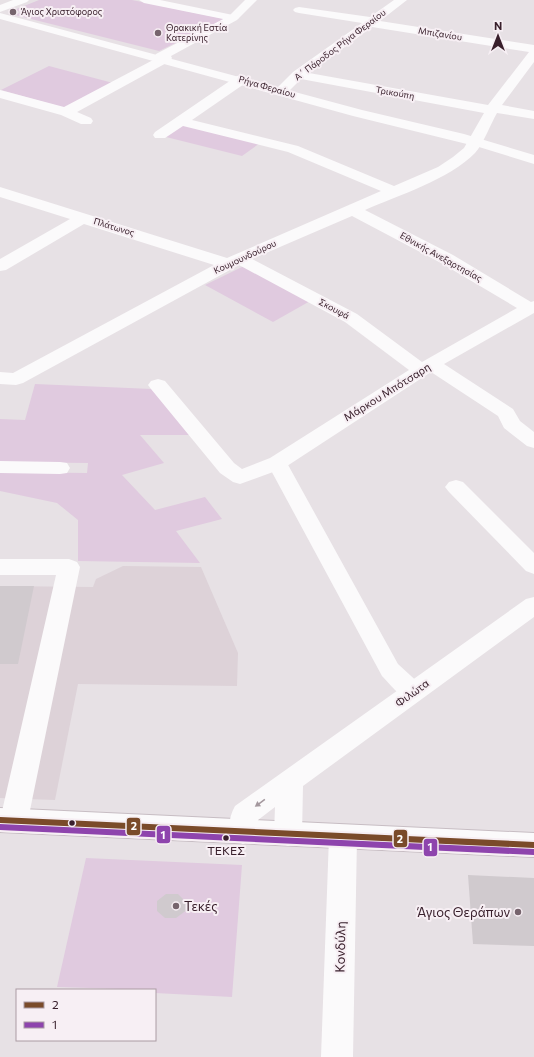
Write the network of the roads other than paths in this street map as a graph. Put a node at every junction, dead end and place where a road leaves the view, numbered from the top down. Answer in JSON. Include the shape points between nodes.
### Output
{"nodes":[{"id":1,"x":23,"y":0,"type":"edge"},
{"id":2,"x":144,"y":0,"type":"edge"},
{"id":3,"x":251,"y":0,"type":"edge"},
{"id":4,"x":401,"y":0,"type":"edge"},
{"id":5,"x":0,"y":9,"type":"edge"},
{"id":6,"x":299,"y":10,"type":"dead end"},
{"id":7,"x":0,"y":16,"type":"edge"},
{"id":8,"x":233,"y":18,"type":"junction"},
{"id":9,"x":371,"y":22,"type":"junction"},
{"id":10,"x":534,"y":49,"type":"edge"},
{"id":11,"x":534,"y":53,"type":"edge"},
{"id":12,"x":163,"y":58,"type":"junction"},
{"id":13,"x":298,"y":75,"type":"junction"},
{"id":14,"x":242,"y":79,"type":"junction"},
{"id":15,"x":281,"y":91,"type":"junction"},
{"id":16,"x":0,"y":94,"type":"edge"},
{"id":17,"x":492,"y":109,"type":"junction"},
{"id":18,"x":66,"y":112,"type":"junction"},
{"id":19,"x":534,"y":115,"type":"edge"},
{"id":20,"x":86,"y":121,"type":"dead end"},
{"id":21,"x":181,"y":121,"type":"junction"},
{"id":22,"x":160,"y":135,"type":"dead end"},
{"id":23,"x":474,"y":140,"type":"junction"},
{"id":24,"x":534,"y":160,"type":"edge"},
{"id":25,"x":393,"y":191,"type":"junction"},
{"id":26,"x":0,"y":192,"type":"edge"},
{"id":27,"x":351,"y":209,"type":"junction"},
{"id":28,"x":84,"y":218,"type":"junction"},
{"id":29,"x":234,"y":261,"type":"junction"},
{"id":30,"x":0,"y":266,"type":"edge"},
{"id":31,"x":532,"y":307,"type":"edge"},
{"id":32,"x":426,"y":367,"type":"junction"},
{"id":33,"x":8,"y":378,"type":"edge"},
{"id":34,"x":158,"y":385,"type":"dead end"},
{"id":35,"x":534,"y":442,"type":"edge"},
{"id":36,"x":277,"y":463,"type":"junction"},
{"id":37,"x":0,"y":467,"type":"edge"},
{"id":38,"x":60,"y":468,"type":"dead end"},
{"id":39,"x":456,"y":487,"type":"dead end"},
{"id":40,"x":534,"y":566,"type":"edge"},
{"id":41,"x":0,"y":567,"type":"edge"},
{"id":42,"x":534,"y":605,"type":"edge"},
{"id":43,"x":413,"y":692,"type":"junction"},
{"id":44,"x":290,"y":782,"type":"junction"},
{"id":45,"x":7,"y":820,"type":"edge"},
{"id":46,"x":243,"y":832,"type":"junction"},
{"id":47,"x":288,"y":834,"type":"junction"},
{"id":48,"x":343,"y":837,"type":"junction"},
{"id":49,"x":534,"y":845,"type":"edge"},
{"id":50,"x":337,"y":1057,"type":"edge"}],
"edges":[{"from":1,"to":5,"type":"street"},
{"from":2,"to":8,"type":"street"},
{"from":3,"to":8,"type":"street"},
{"from":4,"to":9,"type":"street","name":"Α΄ Πάροδος Ρήγα Φεραίου"},
{"from":6,"to":9,"type":"street","name":"Μπιζανίου"},
{"from":7,"to":12,"type":"street","name":"Ρήγα Φεραίου"},
{"from":8,"to":12,"type":"street"},
{"from":9,"to":10,"type":"street","name":"Μπιζανίου"},
{"from":9,"to":13,"type":"street","name":"Α΄ Πάροδος Ρήγα Φεραίου"},
{"from":11,"to":17,"type":"street","name":"Κουμουνδούρου"},
{"from":12,"to":14,"type":"street","name":"Ρήγα Φεραίου"},
{"from":12,"to":18,"type":"street"},
{"from":13,"to":15,"type":"street","name":"Α΄ Πάροδος Ρήγα Φεραίου"},
{"from":13,"to":17,"type":"street","name":"Τρικούπη"},
{"from":14,"to":15,"type":"street","name":"Ρήγα Φεραίου"},
{"from":14,"to":21,"type":"street"},
{"from":15,"to":23,"type":"street","name":"Ρήγα Φεραίου","via":[[334,107]]},
{"from":16,"to":18,"type":"street"},
{"from":17,"to":19,"type":"street","name":"Τρικούπη"},
{"from":17,"to":23,"type":"street","name":"Κουμουνδούρου"},
{"from":18,"to":20,"type":"street"},
{"from":21,"to":22,"type":"street"},
{"from":21,"to":25,"type":"street","via":[[293,149]]},
{"from":23,"to":24,"type":"street","name":"Ρήγα Φεραίου"},
{"from":23,"to":25,"type":"street","name":"Κουμουνδούρου","via":[[470,150],[458,160],[442,170]]},
{"from":25,"to":27,"type":"street","name":"Κουμουνδούρου"},
{"from":26,"to":28,"type":"street","name":"Πλάτωνος"},
{"from":27,"to":29,"type":"street","name":"Κουμουνδούρου"},
{"from":27,"to":31,"type":"street","name":"Εθνικής Ανεξαρτησίας"},
{"from":28,"to":29,"type":"street","name":"Πλάτωνος"},
{"from":28,"to":30,"type":"street"},
{"from":29,"to":32,"type":"street","name":"Σκουφά","via":[[351,318]]},
{"from":29,"to":33,"type":"street","name":"Κουμουνδούρου"},
{"from":31,"to":32,"type":"street","name":"Μάρκου Μπότσαρη"},
{"from":32,"to":35,"type":"street","name":"Σκουφά","via":[[506,413],[511,424]]},
{"from":32,"to":36,"type":"street","name":"Μάρκου Μπότσαρη"},
{"from":34,"to":36,"type":"street","name":"Μάρκου Μπότσαρη","via":[[227,468],[240,477]]},
{"from":36,"to":43,"type":"street","via":[[390,670]]},
{"from":37,"to":38,"type":"street"},
{"from":39,"to":40,"type":"street"},
{"from":41,"to":45,"type":"street","via":[[69,567]]},
{"from":42,"to":43,"type":"street","name":"Φιλώτα"},
{"from":43,"to":44,"type":"street","name":"Φιλώτα"},
{"from":44,"to":46,"type":"street","name":"Φιλώτα","one_way":true,"via":[[245,814]]},
{"from":44,"to":47,"type":"street"},
{"from":45,"to":46,"type":"street"},
{"from":46,"to":47,"type":"street"},
{"from":47,"to":48,"type":"street"},
{"from":48,"to":49,"type":"street"},
{"from":48,"to":50,"type":"street","name":"Κονδύλη"}]}
